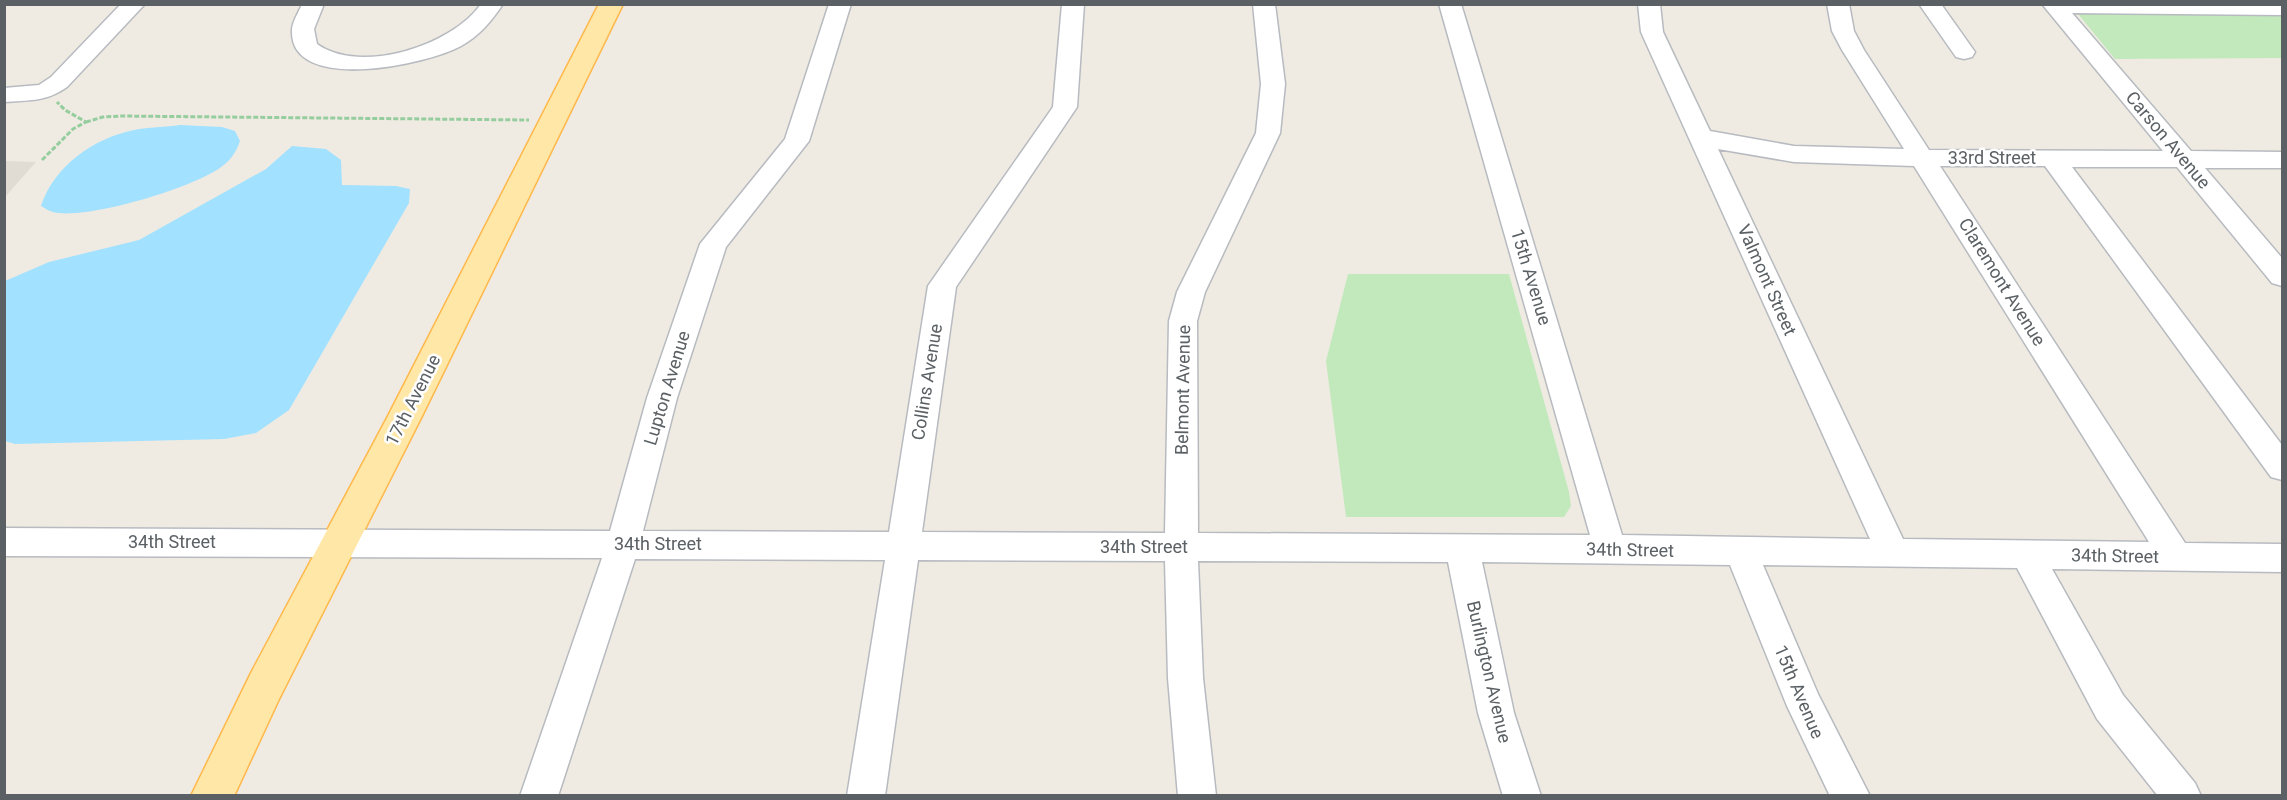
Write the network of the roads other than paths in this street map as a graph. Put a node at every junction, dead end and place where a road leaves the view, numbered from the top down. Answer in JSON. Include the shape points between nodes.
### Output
{"nodes":[{"id":1,"x":134,"y":4,"type":"edge"},
{"id":2,"x":313,"y":4,"type":"edge"},
{"id":3,"x":492,"y":4,"type":"edge"},
{"id":4,"x":611,"y":4,"type":"edge"},
{"id":5,"x":840,"y":4,"type":"edge"},
{"id":6,"x":1073,"y":4,"type":"edge"},
{"id":7,"x":1263,"y":4,"type":"edge"},
{"id":8,"x":1450,"y":4,"type":"edge"},
{"id":9,"x":1649,"y":4,"type":"edge"},
{"id":10,"x":1838,"y":4,"type":"edge"},
{"id":11,"x":1930,"y":4,"type":"edge"},
{"id":12,"x":2054,"y":5,"type":"edge"},
{"id":13,"x":2283,"y":8,"type":"edge"},
{"id":14,"x":1964,"y":52,"type":"dead end"},
{"id":15,"x":4,"y":95,"type":"edge"},
{"id":16,"x":1703,"y":138,"type":"junction"},
{"id":17,"x":2052,"y":158,"type":"junction"},
{"id":18,"x":1924,"y":159,"type":"junction"},
{"id":19,"x":2184,"y":159,"type":"junction"},
{"id":20,"x":2283,"y":160,"type":"edge"},
{"id":21,"x":2283,"y":276,"type":"edge"},
{"id":22,"x":2283,"y":468,"type":"edge"},
{"id":23,"x":339,"y":542,"type":"junction"},
{"id":24,"x":623,"y":544,"type":"junction"},
{"id":25,"x":7,"y":545,"type":"edge"},
{"id":26,"x":903,"y":545,"type":"junction"},
{"id":27,"x":1181,"y":547,"type":"junction"},
{"id":28,"x":1462,"y":548,"type":"junction"},
{"id":29,"x":1610,"y":549,"type":"junction"},
{"id":30,"x":1741,"y":551,"type":"junction"},
{"id":31,"x":1893,"y":553,"type":"junction"},
{"id":32,"x":2027,"y":555,"type":"junction"},
{"id":33,"x":2176,"y":556,"type":"junction"},
{"id":34,"x":2283,"y":558,"type":"edge"},
{"id":35,"x":212,"y":795,"type":"edge"},
{"id":36,"x":539,"y":795,"type":"edge"},
{"id":37,"x":866,"y":795,"type":"edge"},
{"id":38,"x":1197,"y":795,"type":"edge"},
{"id":39,"x":1522,"y":795,"type":"edge"},
{"id":40,"x":1851,"y":795,"type":"edge"},
{"id":41,"x":2182,"y":795,"type":"edge"}],
"edges":[{"from":1,"to":15,"type":"street","via":[[68,74],[45,92]]},
{"from":2,"to":3,"type":"street","via":[[302,25],[306,48],[332,61],[361,64],[404,60],[435,50],[472,29]]},
{"from":4,"to":23,"type":"main road","name":"17th Avenue"},
{"from":5,"to":24,"type":"street","name":"Lupton Avenue","via":[[797,141],[713,244],[662,398]]},
{"from":6,"to":26,"type":"street","name":"Collins Avenue","via":[[1065,106],[942,286]]},
{"from":7,"to":27,"type":"street","name":"Belmont Avenue","via":[[1275,108],[1268,133],[1191,292],[1183,321]]},
{"from":8,"to":29,"type":"street","name":"15th Avenue"},
{"from":9,"to":16,"type":"street","name":"Valmont Street","via":[[1652,32]]},
{"from":10,"to":18,"type":"street","name":"Claremont Avenue","via":[[1843,31]]},
{"from":11,"to":14,"type":"street"},
{"from":12,"to":13,"type":"street"},
{"from":12,"to":19,"type":"street","name":"Carson Avenue"},
{"from":16,"to":18,"type":"street","name":"33rd Street","via":[[1816,157]]},
{"from":16,"to":31,"type":"street","name":"Valmont Street"},
{"from":17,"to":18,"type":"street","name":"33rd Street"},
{"from":17,"to":19,"type":"street","name":"33rd Street"},
{"from":17,"to":22,"type":"street"},
{"from":18,"to":33,"type":"street","name":"Claremont Avenue"},
{"from":19,"to":20,"type":"street","name":"33rd Street"},
{"from":19,"to":21,"type":"street","name":"Carson Avenue"},
{"from":23,"to":24,"type":"street","name":"34th Street"},
{"from":23,"to":25,"type":"street","name":"34th Street"},
{"from":23,"to":35,"type":"main road","name":"17th Avenue"},
{"from":24,"to":26,"type":"street","name":"34th Street"},
{"from":24,"to":36,"type":"street","name":"Lupton Avenue"},
{"from":26,"to":27,"type":"street","name":"34th Street"},
{"from":26,"to":37,"type":"street","name":"Collins Avenue"},
{"from":27,"to":28,"type":"street","name":"34th Street"},
{"from":27,"to":38,"type":"street","name":"Belmont Avenue","via":[[1187,695]]},
{"from":28,"to":29,"type":"street","name":"34th Street"},
{"from":28,"to":39,"type":"street","name":"Burlington Avenue","via":[[1496,713]]},
{"from":29,"to":30,"type":"street","name":"34th Street"},
{"from":30,"to":31,"type":"street","name":"34th Street"},
{"from":30,"to":40,"type":"street","name":"15th Avenue","via":[[1821,745]]},
{"from":31,"to":32,"type":"street","name":"34th Street"},
{"from":32,"to":33,"type":"street","name":"34th Street"},
{"from":32,"to":41,"type":"street","via":[[2110,707]]},
{"from":33,"to":34,"type":"street","name":"34th Street"}]}
